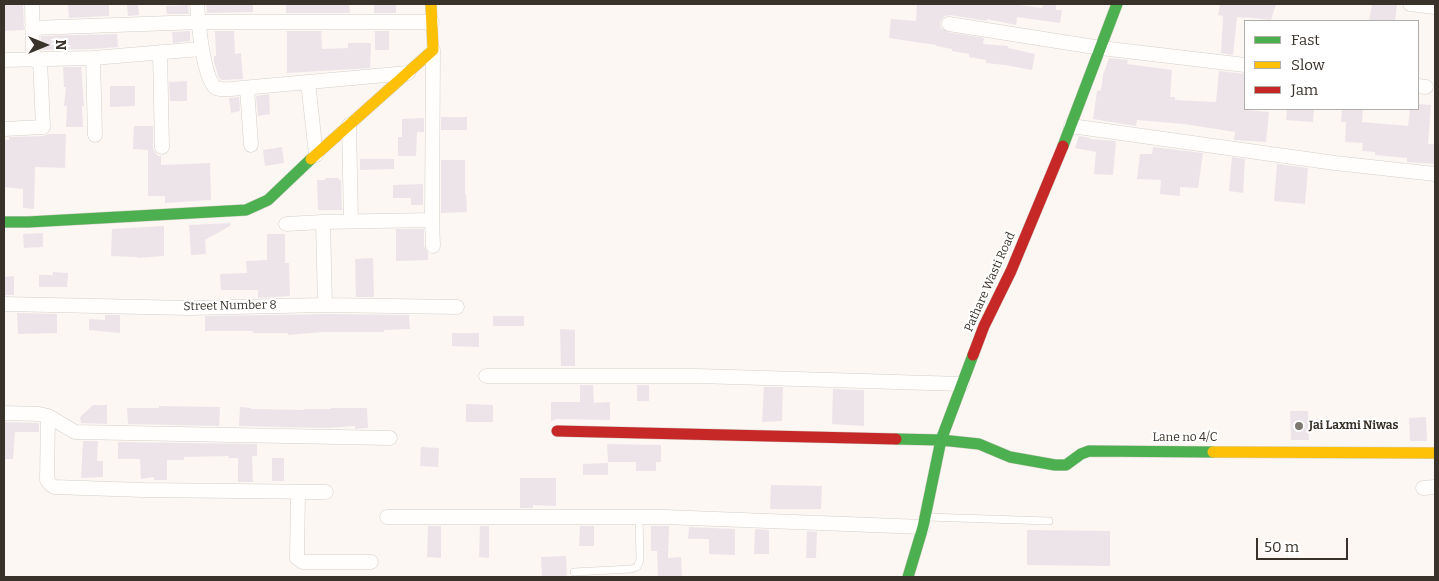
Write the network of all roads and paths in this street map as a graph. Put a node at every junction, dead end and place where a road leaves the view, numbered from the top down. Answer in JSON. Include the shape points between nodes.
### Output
{"nodes":[{"id":1,"x":32,"y":4,"type":"edge"},
{"id":2,"x":197,"y":4,"type":"edge"},
{"id":3,"x":431,"y":4,"type":"edge"},
{"id":4,"x":1117,"y":4,"type":"edge"},
{"id":5,"x":1410,"y":4,"type":"edge"},
{"id":6,"x":1435,"y":7,"type":"edge"},
{"id":7,"x":199,"y":22,"type":"junction"},
{"id":8,"x":432,"y":22,"type":"junction"},
{"id":9,"x":949,"y":24,"type":"dead end"},
{"id":10,"x":32,"y":28,"type":"junction"},
{"id":11,"x":1102,"y":48,"type":"junction"},
{"id":12,"x":202,"y":49,"type":"junction"},
{"id":13,"x":433,"y":50,"type":"junction"},
{"id":14,"x":160,"y":52,"type":"junction"},
{"id":15,"x":93,"y":58,"type":"junction"},
{"id":16,"x":4,"y":60,"type":"edge"},
{"id":17,"x":37,"y":60,"type":"junction"},
{"id":18,"x":1244,"y":65,"type":"edge"},
{"id":19,"x":408,"y":73,"type":"junction"},
{"id":20,"x":308,"y":82,"type":"junction"},
{"id":21,"x":247,"y":88,"type":"junction"},
{"id":22,"x":349,"y":125,"type":"junction"},
{"id":23,"x":1071,"y":126,"type":"junction"},
{"id":24,"x":4,"y":129,"type":"edge"},
{"id":25,"x":95,"y":135,"type":"dead end"},
{"id":26,"x":251,"y":145,"type":"dead end"},
{"id":27,"x":162,"y":147,"type":"dead end"},
{"id":28,"x":316,"y":155,"type":"junction"},
{"id":29,"x":1435,"y":174,"type":"edge"},
{"id":30,"x":432,"y":220,"type":"junction"},
{"id":31,"x":351,"y":221,"type":"junction"},
{"id":32,"x":4,"y":222,"type":"edge"},
{"id":33,"x":323,"y":222,"type":"junction"},
{"id":34,"x":286,"y":224,"type":"dead end"},
{"id":35,"x":432,"y":246,"type":"dead end"},
{"id":36,"x":4,"y":304,"type":"edge"},
{"id":37,"x":325,"y":305,"type":"junction"},
{"id":38,"x":457,"y":307,"type":"dead end"},
{"id":39,"x":486,"y":376,"type":"dead end"},
{"id":40,"x":962,"y":384,"type":"junction"},
{"id":41,"x":4,"y":413,"type":"edge"},
{"id":42,"x":48,"y":416,"type":"junction"},
{"id":43,"x":557,"y":431,"type":"dead end"},
{"id":44,"x":390,"y":438,"type":"dead end"},
{"id":45,"x":941,"y":440,"type":"junction"},
{"id":46,"x":1435,"y":453,"type":"edge"},
{"id":47,"x":298,"y":492,"type":"junction"},
{"id":48,"x":326,"y":492,"type":"dead end"},
{"id":49,"x":387,"y":517,"type":"dead end"},
{"id":50,"x":639,"y":517,"type":"junction"},
{"id":51,"x":1049,"y":521,"type":"dead end"},
{"id":52,"x":924,"y":522,"type":"junction"},
{"id":53,"x":371,"y":562,"type":"dead end"},
{"id":54,"x":574,"y":572,"type":"dead end"},
{"id":55,"x":908,"y":577,"type":"edge"}],
"edges":[{"from":1,"to":10,"type":"street"},
{"from":2,"to":7,"type":"street"},
{"from":3,"to":8,"type":"street"},
{"from":4,"to":11,"type":"street","name":"Pathare Wasti Road"},
{"from":5,"to":6,"type":"street"},
{"from":7,"to":8,"type":"street"},
{"from":7,"to":10,"type":"street"},
{"from":7,"to":12,"type":"street"},
{"from":8,"to":13,"type":"street"},
{"from":9,"to":11,"type":"street"},
{"from":10,"to":17,"type":"street"},
{"from":11,"to":18,"type":"street"},
{"from":11,"to":23,"type":"street","name":"Pathare Wasti Road"},
{"from":12,"to":14,"type":"street"},
{"from":12,"to":21,"type":"street","via":[[212,83],[217,88]]},
{"from":13,"to":19,"type":"street"},
{"from":13,"to":30,"type":"street"},
{"from":14,"to":15,"type":"street"},
{"from":14,"to":27,"type":"street"},
{"from":15,"to":17,"type":"street"},
{"from":15,"to":25,"type":"street"},
{"from":16,"to":17,"type":"street"},
{"from":17,"to":24,"type":"street","via":[[43,127]]},
{"from":19,"to":20,"type":"street"},
{"from":19,"to":22,"type":"street"},
{"from":20,"to":21,"type":"street"},
{"from":20,"to":28,"type":"street"},
{"from":21,"to":26,"type":"street"},
{"from":22,"to":28,"type":"street"},
{"from":22,"to":31,"type":"street"},
{"from":23,"to":29,"type":"street"},
{"from":23,"to":40,"type":"street","name":"Pathare Wasti Road"},
{"from":28,"to":32,"type":"street","via":[[268,200],[246,210]]},
{"from":30,"to":31,"type":"street"},
{"from":30,"to":35,"type":"street"},
{"from":31,"to":33,"type":"street"},
{"from":33,"to":34,"type":"street"},
{"from":33,"to":37,"type":"street"},
{"from":36,"to":37,"type":"street","name":"Street Number 8","via":[[189,308]]},
{"from":37,"to":38,"type":"street","name":"Street Number 8"},
{"from":39,"to":40,"type":"street","via":[[698,376]]},
{"from":40,"to":45,"type":"street","name":"Pathare Wasti Road"},
{"from":41,"to":42,"type":"street"},
{"from":42,"to":44,"type":"street","via":[[75,432]]},
{"from":42,"to":47,"type":"street","via":[[47,480],[54,487]]},
{"from":43,"to":45,"type":"street","name":"Lane no 4/C"},
{"from":45,"to":46,"type":"street","name":"Lane no 4/C","via":[[979,444],[1010,457],[1055,465],[1066,465],[1089,451]]},
{"from":45,"to":52,"type":"street","name":"Pathare Wasti Road"},
{"from":47,"to":48,"type":"street"},
{"from":47,"to":53,"type":"street","via":[[297,558],[303,562]]},
{"from":49,"to":50,"type":"street"},
{"from":50,"to":52,"type":"street"},
{"from":50,"to":54,"type":"lane","via":[[640,560],[637,567]]},
{"from":51,"to":52,"type":"lane"},
{"from":52,"to":55,"type":"street","name":"Pathare Wasti Road"}]}
